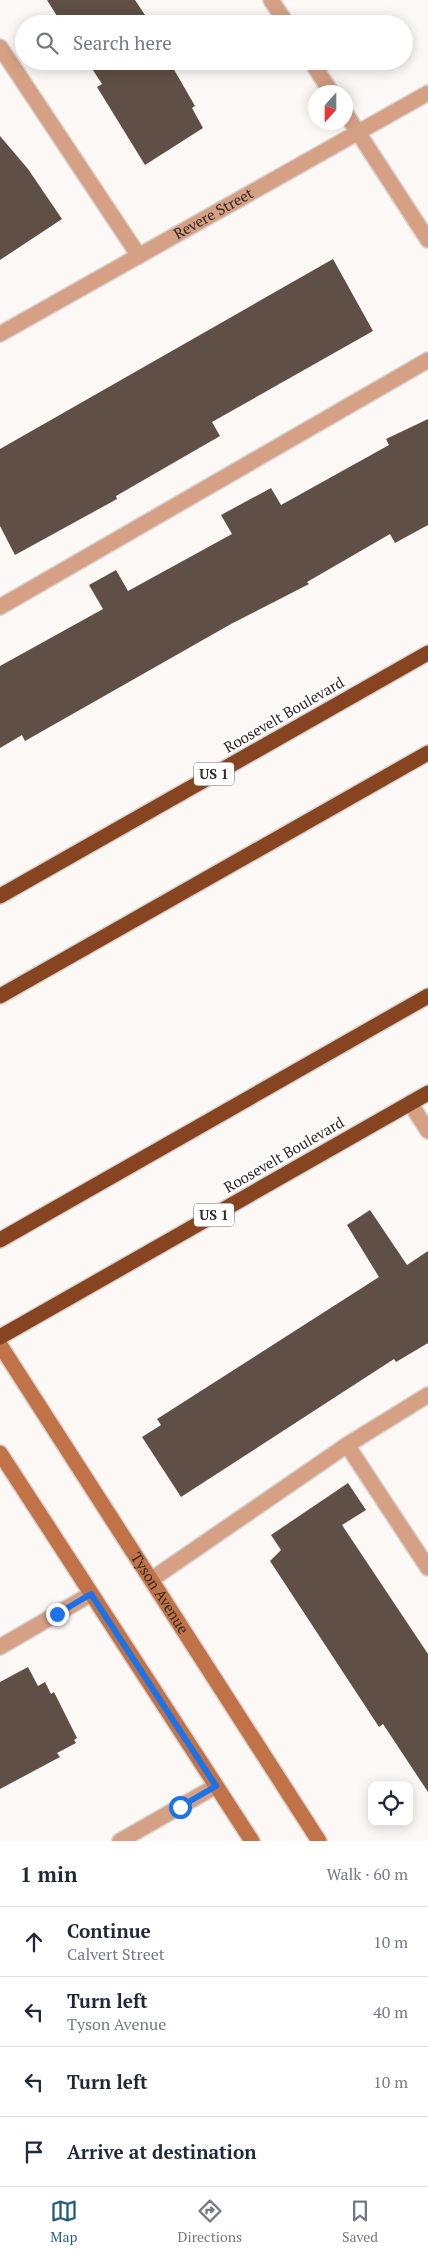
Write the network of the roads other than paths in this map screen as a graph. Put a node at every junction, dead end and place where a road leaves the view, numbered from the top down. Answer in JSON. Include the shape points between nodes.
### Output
{"nodes":[{"id":1,"x":271,"y":0,"type":"edge"},
{"id":2,"x":281,"y":15,"type":"edge"},
{"id":3,"x":0,"y":47,"type":"edge"},
{"id":4,"x":15,"y":70,"type":"edge"},
{"id":5,"x":15,"y":70,"type":"edge"},
{"id":6,"x":317,"y":70,"type":"edge"},
{"id":7,"x":327,"y":85,"type":"edge"},
{"id":8,"x":428,"y":93,"type":"edge"},
{"id":9,"x":353,"y":126,"type":"edge"},
{"id":10,"x":358,"y":134,"type":"junction"},
{"id":11,"x":428,"y":240,"type":"edge"},
{"id":12,"x":139,"y":256,"type":"junction"},
{"id":13,"x":0,"y":334,"type":"edge"},
{"id":14,"x":428,"y":360,"type":"edge"},
{"id":15,"x":0,"y":607,"type":"edge"},
{"id":16,"x":428,"y":653,"type":"edge"},
{"id":17,"x":428,"y":753,"type":"edge"},
{"id":18,"x":0,"y":896,"type":"edge"},
{"id":19,"x":0,"y":996,"type":"edge"},
{"id":20,"x":428,"y":996,"type":"edge"},
{"id":21,"x":428,"y":1093,"type":"edge"},
{"id":22,"x":410,"y":1103,"type":"junction"},
{"id":23,"x":428,"y":1131,"type":"edge"},
{"id":24,"x":0,"y":1240,"type":"edge"},
{"id":25,"x":0,"y":1336,"type":"edge"},
{"id":26,"x":0,"y":1345,"type":"edge"},
{"id":27,"x":428,"y":1395,"type":"edge"},
{"id":28,"x":348,"y":1445,"type":"junction"},
{"id":29,"x":0,"y":1453,"type":"edge"},
{"id":30,"x":428,"y":1568,"type":"edge"},
{"id":31,"x":152,"y":1579,"type":"junction"},
{"id":32,"x":91,"y":1594,"type":"junction"},
{"id":33,"x":0,"y":1647,"type":"edge"},
{"id":34,"x":216,"y":1786,"type":"junction"},
{"id":35,"x":120,"y":1841,"type":"edge"},
{"id":36,"x":252,"y":1841,"type":"edge"},
{"id":37,"x":318,"y":1841,"type":"edge"}],
"edges":[{"from":1,"to":2,"type":"street"},
{"from":3,"to":5,"type":"street"},
{"from":4,"to":12,"type":"street"},
{"from":6,"to":7,"type":"street"},
{"from":8,"to":10,"type":"street","name":"Revere Street"},
{"from":9,"to":10,"type":"street"},
{"from":10,"to":11,"type":"street"},
{"from":10,"to":12,"type":"street","name":"Revere Street"},
{"from":12,"to":13,"type":"street","name":"Revere Street"},
{"from":14,"to":15,"type":"street"},
{"from":16,"to":18,"type":"highway","name":"Roosevelt Boulevard","number":"US 1"},
{"from":17,"to":19,"type":"highway"},
{"from":20,"to":24,"type":"highway"},
{"from":21,"to":22,"type":"highway","name":"Roosevelt Boulevard","number":"US 1"},
{"from":22,"to":23,"type":"street"},
{"from":22,"to":25,"type":"highway","name":"Roosevelt Boulevard","number":"US 1"},
{"from":26,"to":31,"type":"street","name":"Tyson Avenue"},
{"from":27,"to":28,"type":"street"},
{"from":28,"to":30,"type":"street"},
{"from":28,"to":31,"type":"street"},
{"from":29,"to":32,"type":"street"},
{"from":31,"to":37,"type":"street","name":"Tyson Avenue"},
{"from":32,"to":33,"type":"street"},
{"from":32,"to":34,"type":"street"},
{"from":34,"to":35,"type":"street"},
{"from":34,"to":36,"type":"street"}]}
